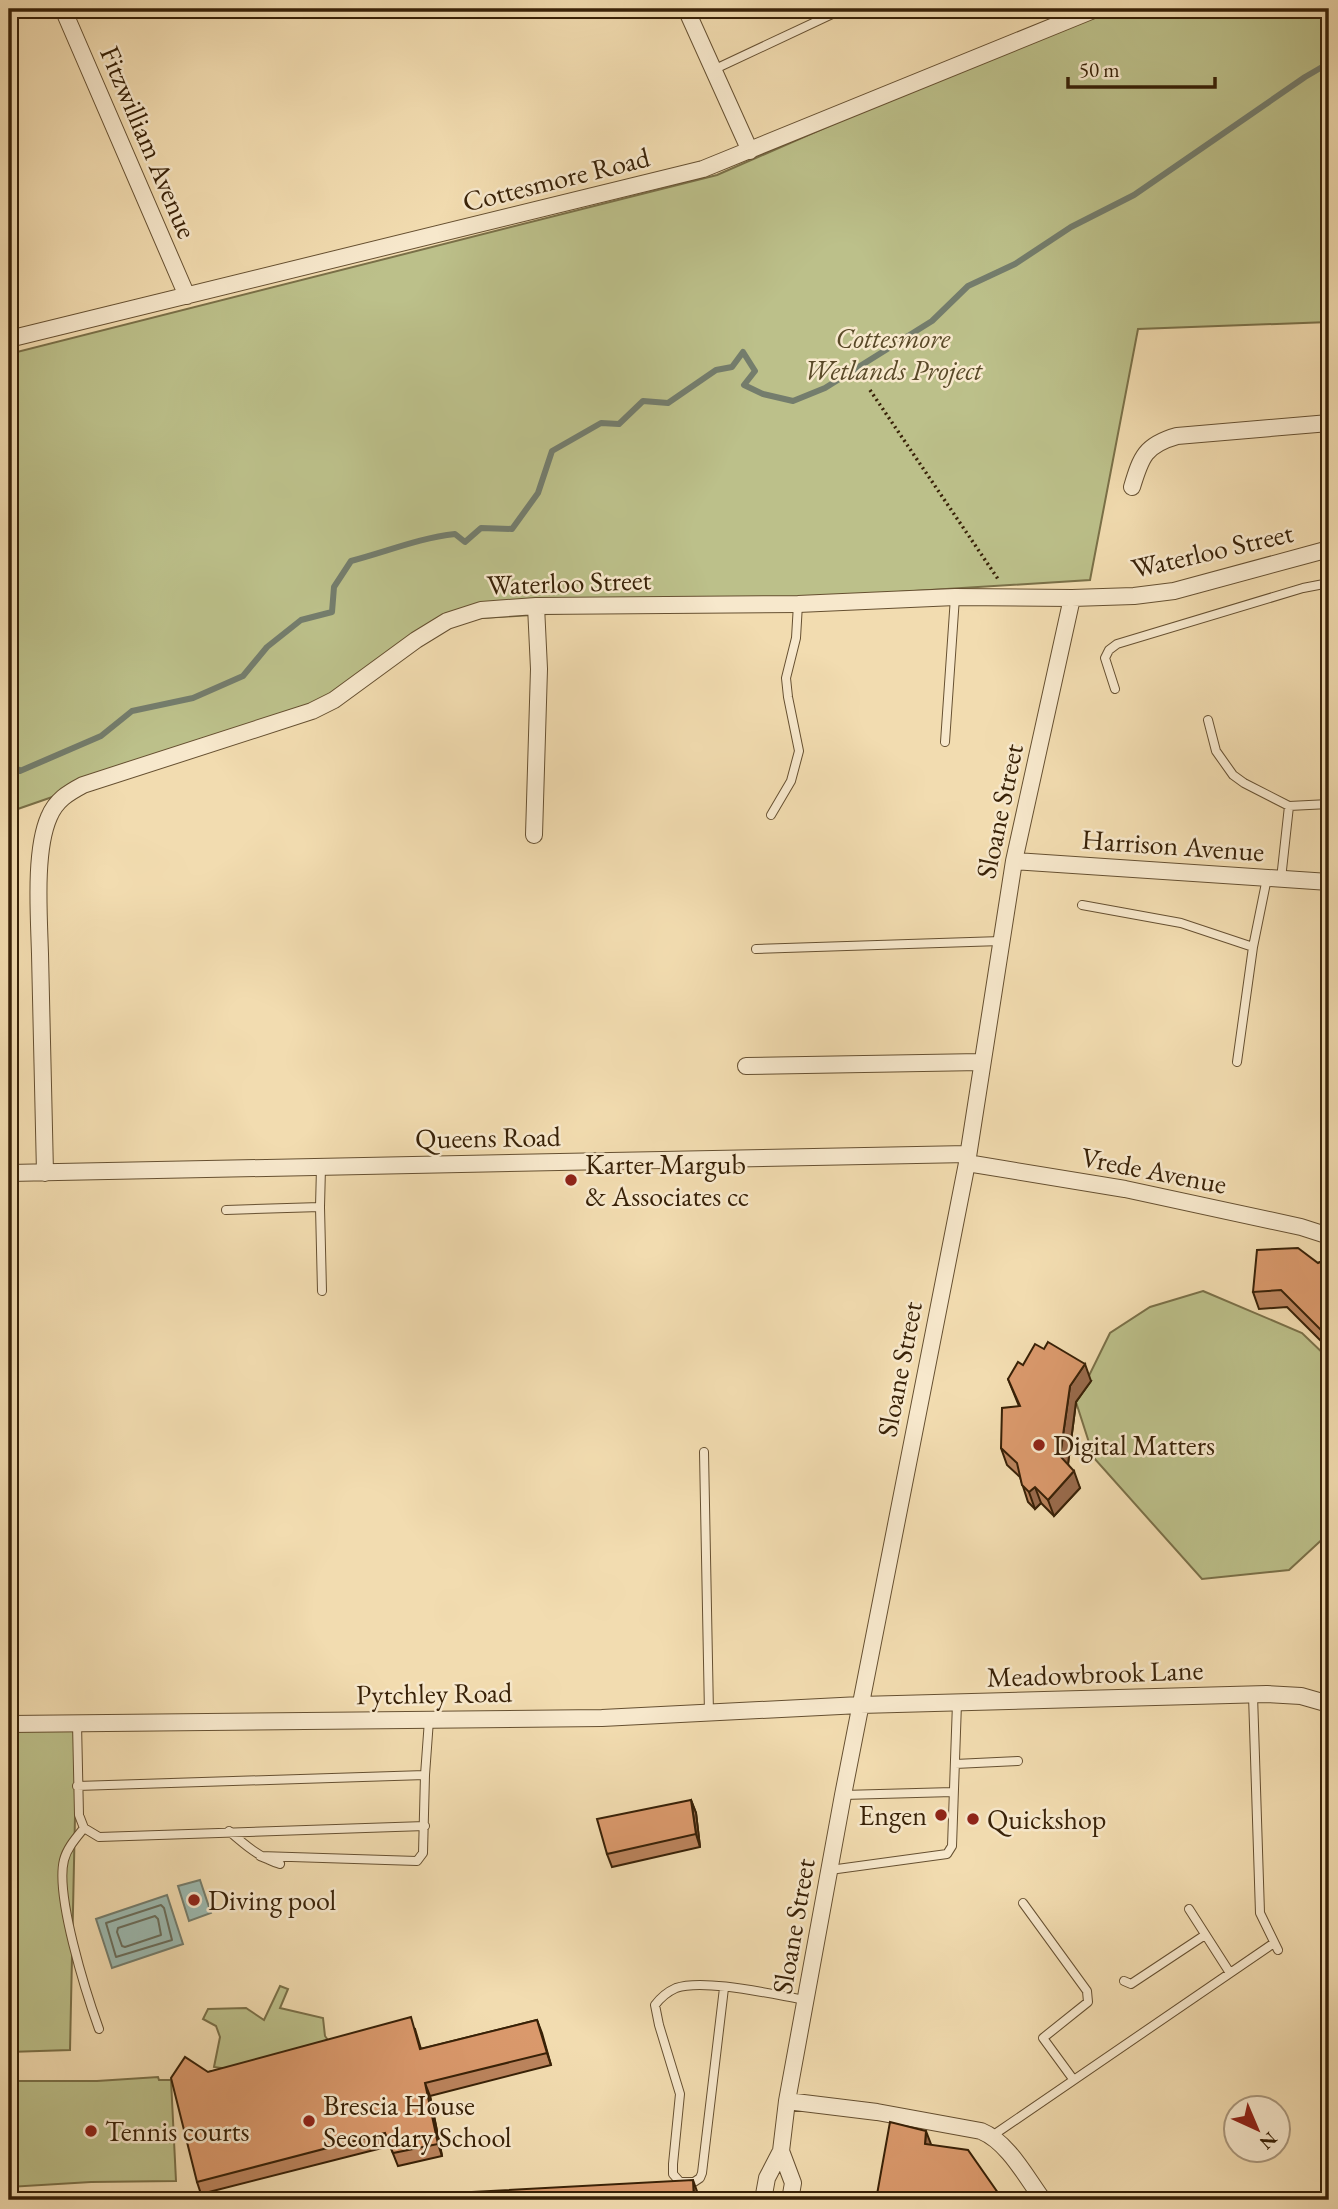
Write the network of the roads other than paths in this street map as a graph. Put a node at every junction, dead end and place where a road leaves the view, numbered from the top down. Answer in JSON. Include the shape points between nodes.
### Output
{"nodes":[{"id":1,"x":63,"y":9,"type":"edge"},
{"id":2,"x":686,"y":9,"type":"edge"},
{"id":3,"x":844,"y":9,"type":"edge"},
{"id":4,"x":1097,"y":9,"type":"edge"},
{"id":5,"x":713,"y":70,"type":"junction"},
{"id":6,"x":750,"y":151,"type":"junction"},
{"id":7,"x":187,"y":296,"type":"junction"},
{"id":8,"x":9,"y":339,"type":"edge"},
{"id":9,"x":1329,"y":423,"type":"edge"},
{"id":10,"x":1132,"y":487,"type":"dead end"},
{"id":11,"x":1329,"y":549,"type":"edge"},
{"id":12,"x":1329,"y":583,"type":"edge"},
{"id":13,"x":955,"y":597,"type":"junction"},
{"id":14,"x":1072,"y":598,"type":"junction"},
{"id":15,"x":798,"y":604,"type":"junction"},
{"id":16,"x":536,"y":606,"type":"junction"},
{"id":17,"x":1115,"y":689,"type":"dead end"},
{"id":18,"x":1208,"y":720,"type":"dead end"},
{"id":19,"x":945,"y":742,"type":"dead end"},
{"id":20,"x":1329,"y":804,"type":"edge"},
{"id":21,"x":1289,"y":806,"type":"junction"},
{"id":22,"x":771,"y":815,"type":"dead end"},
{"id":23,"x":534,"y":835,"type":"dead end"},
{"id":24,"x":1014,"y":861,"type":"junction"},
{"id":25,"x":1274,"y":878,"type":"junction"},
{"id":26,"x":1329,"y":882,"type":"edge"},
{"id":27,"x":1082,"y":905,"type":"dead end"},
{"id":28,"x":1001,"y":941,"type":"junction"},
{"id":29,"x":1253,"y":947,"type":"junction"},
{"id":30,"x":756,"y":949,"type":"dead end"},
{"id":31,"x":981,"y":1062,"type":"junction"},
{"id":32,"x":1237,"y":1062,"type":"dead end"},
{"id":33,"x":746,"y":1066,"type":"dead end"},
{"id":34,"x":967,"y":1158,"type":"junction"},
{"id":35,"x":321,"y":1167,"type":"junction"},
{"id":36,"x":45,"y":1172,"type":"junction"},
{"id":37,"x":9,"y":1173,"type":"edge"},
{"id":38,"x":320,"y":1207,"type":"junction"},
{"id":39,"x":226,"y":1210,"type":"dead end"},
{"id":40,"x":1329,"y":1236,"type":"edge"},
{"id":41,"x":322,"y":1291,"type":"dead end"},
{"id":42,"x":704,"y":1452,"type":"dead end"},
{"id":43,"x":1253,"y":1695,"type":"junction"},
{"id":44,"x":957,"y":1703,"type":"junction"},
{"id":45,"x":1329,"y":1704,"type":"edge"},
{"id":46,"x":860,"y":1705,"type":"junction"},
{"id":47,"x":709,"y":1714,"type":"junction"},
{"id":48,"x":429,"y":1720,"type":"junction"},
{"id":49,"x":77,"y":1723,"type":"junction"},
{"id":50,"x":9,"y":1724,"type":"edge"},
{"id":51,"x":1018,"y":1761,"type":"dead end"},
{"id":52,"x":955,"y":1764,"type":"junction"},
{"id":53,"x":425,"y":1775,"type":"junction"},
{"id":54,"x":77,"y":1786,"type":"junction"},
{"id":55,"x":953,"y":1792,"type":"junction"},
{"id":56,"x":843,"y":1795,"type":"junction"},
{"id":57,"x":425,"y":1826,"type":"junction"},
{"id":58,"x":84,"y":1828,"type":"junction"},
{"id":59,"x":229,"y":1831,"type":"junction"},
{"id":60,"x":830,"y":1870,"type":"junction"},
{"id":61,"x":1023,"y":1903,"type":"dead end"},
{"id":62,"x":1189,"y":1909,"type":"dead end"},
{"id":63,"x":1205,"y":1935,"type":"junction"},
{"id":64,"x":1230,"y":1973,"type":"junction"},
{"id":65,"x":1124,"y":1981,"type":"dead end"},
{"id":66,"x":724,"y":1987,"type":"junction"},
{"id":67,"x":806,"y":2000,"type":"junction"},
{"id":68,"x":99,"y":2029,"type":"dead end"},
{"id":69,"x":1073,"y":2079,"type":"junction"},
{"id":70,"x":787,"y":2101,"type":"junction"},
{"id":71,"x":992,"y":2136,"type":"junction"},
{"id":72,"x":781,"y":2151,"type":"junction"},
{"id":73,"x":763,"y":2200,"type":"edge"},
{"id":74,"x":790,"y":2200,"type":"edge"},
{"id":75,"x":1042,"y":2200,"type":"edge"}],
"edges":[{"from":1,"to":7,"type":"street","name":"Fitzwilliam Avenue"},
{"from":2,"to":5,"type":"street"},
{"from":3,"to":5,"type":"lane"},
{"from":4,"to":6,"type":"street","name":"Cottesmore Road"},
{"from":5,"to":6,"type":"street"},
{"from":6,"to":7,"type":"street","name":"Cottesmore Road","via":[[661,180]]},
{"from":7,"to":8,"type":"street","name":"Cottesmore Road"},
{"from":9,"to":10,"type":"street","via":[[1161,441],[1144,453]]},
{"from":11,"to":14,"type":"street","name":"Waterloo Street","via":[[1174,591]]},
{"from":12,"to":17,"type":"lane","via":[[1117,644],[1105,658]]},
{"from":13,"to":14,"type":"street","name":"Waterloo Street"},
{"from":13,"to":15,"type":"street","name":"Waterloo Street"},
{"from":13,"to":19,"type":"lane"},
{"from":14,"to":24,"type":"street","name":"Sloane Street"},
{"from":15,"to":16,"type":"street","name":"Waterloo Street"},
{"from":15,"to":22,"type":"lane","via":[[786,678],[799,751],[791,781]]},
{"from":16,"to":23,"type":"street","via":[[540,669]]},
{"from":16,"to":36,"type":"street","name":"Waterloo Street","via":[[463,614],[416,640],[312,711],[102,777],[60,798],[48,818],[41,856]]},
{"from":18,"to":21,"type":"lane","via":[[1216,751],[1233,775]]},
{"from":20,"to":21,"type":"lane"},
{"from":21,"to":25,"type":"lane"},
{"from":24,"to":25,"type":"street","name":"Harrison Avenue"},
{"from":24,"to":28,"type":"street","name":"Sloane Street"},
{"from":25,"to":26,"type":"street","name":"Harrison Avenue"},
{"from":25,"to":29,"type":"lane"},
{"from":27,"to":29,"type":"lane","via":[[1181,923]]},
{"from":28,"to":30,"type":"lane"},
{"from":28,"to":31,"type":"street","name":"Sloane Street"},
{"from":29,"to":32,"type":"lane"},
{"from":31,"to":33,"type":"street"},
{"from":31,"to":34,"type":"street","name":"Sloane Street"},
{"from":34,"to":35,"type":"street","name":"Queens Road"},
{"from":34,"to":40,"type":"street","name":"Vrede Avenue"},
{"from":34,"to":46,"type":"street","name":"Sloane Street"},
{"from":35,"to":36,"type":"street","name":"Queens Road"},
{"from":35,"to":38,"type":"lane"},
{"from":36,"to":37,"type":"street","name":"Queens Road"},
{"from":38,"to":39,"type":"lane"},
{"from":38,"to":41,"type":"lane"},
{"from":42,"to":47,"type":"lane"},
{"from":43,"to":44,"type":"street","name":"Meadowbrook Lane"},
{"from":43,"to":45,"type":"street","name":"Meadowbrook Lane","via":[[1301,1696]]},
{"from":43,"to":64,"type":"lane","via":[[1260,1913],[1276,1946]]},
{"from":44,"to":46,"type":"street","name":"Meadowbrook Lane"},
{"from":44,"to":52,"type":"lane"},
{"from":46,"to":47,"type":"street","name":"Pytchley Road"},
{"from":46,"to":56,"type":"street","name":"Sloane Street"},
{"from":47,"to":48,"type":"street","name":"Pytchley Road"},
{"from":48,"to":49,"type":"street","name":"Pytchley Road"},
{"from":48,"to":53,"type":"lane"},
{"from":49,"to":50,"type":"street","name":"Pytchley Road"},
{"from":49,"to":54,"type":"lane"},
{"from":51,"to":52,"type":"lane"},
{"from":52,"to":55,"type":"lane"},
{"from":53,"to":54,"type":"lane"},
{"from":53,"to":57,"type":"lane"},
{"from":54,"to":58,"type":"lane"},
{"from":55,"to":56,"type":"lane"},
{"from":55,"to":60,"type":"lane","via":[[947,1854]]},
{"from":56,"to":60,"type":"street","name":"Sloane Street"},
{"from":57,"to":59,"type":"lane"},
{"from":57,"to":59,"type":"lane","via":[[423,1853],[417,1861],[260,1856]]},
{"from":58,"to":59,"type":"lane","via":[[110,1838]]},
{"from":58,"to":68,"type":"lane","via":[[64,1860],[63,1885],[85,1990]]},
{"from":60,"to":67,"type":"street","name":"Sloane Street"},
{"from":61,"to":69,"type":"lane","via":[[1087,1991],[1088,2002],[1042,2038]]},
{"from":62,"to":63,"type":"lane"},
{"from":63,"to":64,"type":"lane"},
{"from":63,"to":65,"type":"lane","via":[[1130,1984]]},
{"from":64,"to":69,"type":"lane"},
{"from":66,"to":66,"type":"lane","via":[[702,2173],[694,2182],[680,2182],[673,2174],[680,2094],[655,2005],[678,1987]]},
{"from":66,"to":67,"type":"lane"},
{"from":67,"to":70,"type":"street","name":"Sloane Street"},
{"from":69,"to":71,"type":"lane"},
{"from":70,"to":71,"type":"street","via":[[877,2112]]},
{"from":70,"to":72,"type":"street","name":"Sloane Street"},
{"from":71,"to":75,"type":"street"},
{"from":72,"to":73,"type":"street","name":"Sloane Street","via":[[767,2178]]},
{"from":72,"to":74,"type":"street","name":"Sloane Street","via":[[793,2183]]}]}
